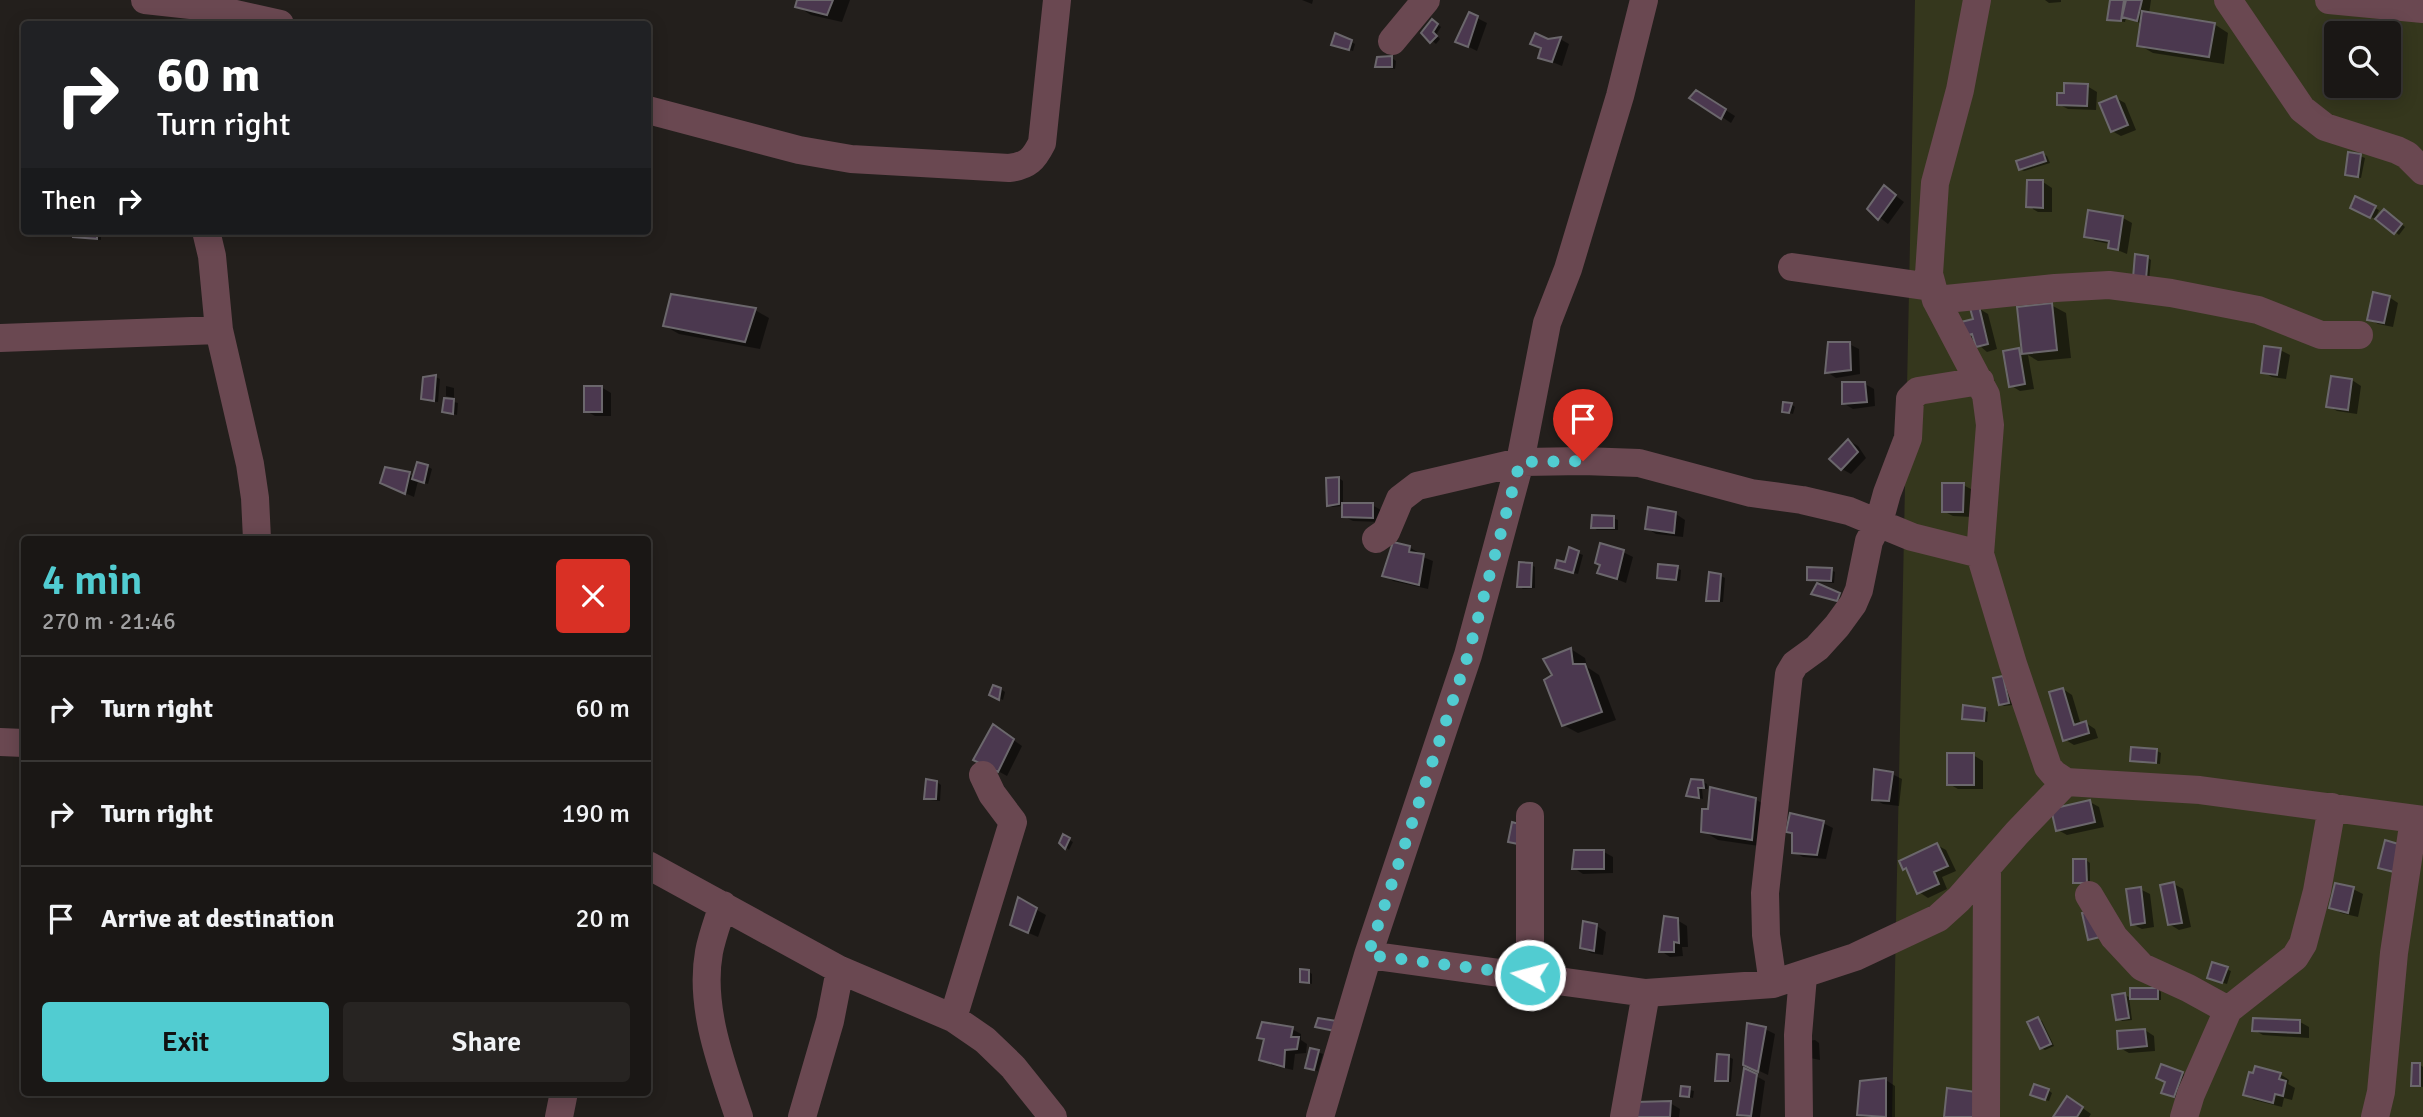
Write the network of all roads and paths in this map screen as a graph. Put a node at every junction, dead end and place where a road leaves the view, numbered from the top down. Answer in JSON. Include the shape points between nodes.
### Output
{"nodes":[{"id":1,"x":1057,"y":0,"type":"edge"},
{"id":2,"x":1426,"y":0,"type":"edge"},
{"id":3,"x":1644,"y":0,"type":"edge"},
{"id":4,"x":1977,"y":0,"type":"edge"},
{"id":5,"x":2228,"y":0,"type":"edge"},
{"id":6,"x":2329,"y":0,"type":"edge"},
{"id":7,"x":150,"y":7,"type":"edge"},
{"id":8,"x":2423,"y":9,"type":"edge"},
{"id":9,"x":267,"y":21,"type":"edge"},
{"id":10,"x":1392,"y":41,"type":"dead end"},
{"id":11,"x":651,"y":111,"type":"edge"},
{"id":12,"x":2423,"y":171,"type":"edge"},
{"id":13,"x":207,"y":235,"type":"edge"},
{"id":14,"x":1793,"y":267,"type":"dead end"},
{"id":15,"x":1933,"y":294,"type":"junction"},
{"id":16,"x":219,"y":330,"type":"junction"},
{"id":17,"x":2359,"y":335,"type":"dead end"},
{"id":18,"x":0,"y":338,"type":"edge"},
{"id":19,"x":1980,"y":381,"type":"junction"},
{"id":20,"x":1520,"y":462,"type":"junction"},
{"id":21,"x":1878,"y":522,"type":"junction"},
{"id":22,"x":257,"y":536,"type":"edge"},
{"id":23,"x":1376,"y":539,"type":"dead end"},
{"id":24,"x":1980,"y":554,"type":"junction"},
{"id":25,"x":0,"y":742,"type":"edge"},
{"id":26,"x":21,"y":743,"type":"edge"},
{"id":27,"x":984,"y":775,"type":"dead end"},
{"id":28,"x":2066,"y":782,"type":"junction"},
{"id":29,"x":2332,"y":807,"type":"junction"},
{"id":30,"x":1530,"y":816,"type":"dead end"},
{"id":31,"x":2419,"y":819,"type":"edge"},
{"id":32,"x":651,"y":866,"type":"edge"},
{"id":33,"x":1987,"y":869,"type":"junction"},
{"id":34,"x":2090,"y":895,"type":"dead end"},
{"id":35,"x":723,"y":905,"type":"junction"},
{"id":36,"x":1368,"y":955,"type":"junction"},
{"id":37,"x":840,"y":970,"type":"junction"},
{"id":38,"x":1530,"y":975,"type":"junction"},
{"id":39,"x":1803,"y":975,"type":"junction"},
{"id":40,"x":1773,"y":984,"type":"junction"},
{"id":41,"x":1646,"y":993,"type":"junction"},
{"id":42,"x":2228,"y":1010,"type":"junction"},
{"id":43,"x":953,"y":1018,"type":"junction"},
{"id":44,"x":563,"y":1096,"type":"edge"},
{"id":45,"x":559,"y":1117,"type":"edge"},
{"id":46,"x":739,"y":1117,"type":"edge"},
{"id":47,"x":802,"y":1117,"type":"edge"},
{"id":48,"x":1053,"y":1117,"type":"edge"},
{"id":49,"x":1320,"y":1117,"type":"edge"},
{"id":50,"x":1624,"y":1117,"type":"edge"},
{"id":51,"x":1799,"y":1117,"type":"edge"},
{"id":52,"x":1986,"y":1117,"type":"edge"},
{"id":53,"x":2184,"y":1117,"type":"edge"},
{"id":54,"x":2375,"y":1117,"type":"edge"}],
"edges":[{"from":1,"to":11,"type":"street","via":[[1042,143],[1031,162],[1017,167],[851,159]]},
{"from":2,"to":10,"type":"street"},
{"from":3,"to":20,"type":"street","via":[[1569,269],[1547,323]]},
{"from":4,"to":15,"type":"street","via":[[1960,90],[1935,183],[1929,252]]},
{"from":5,"to":12,"type":"street","via":[[2302,109],[2325,127],[2397,149]]},
{"from":6,"to":8,"type":"street"},
{"from":7,"to":9,"type":"street","via":[[200,6]]},
{"from":13,"to":16,"type":"street"},
{"from":14,"to":15,"type":"street"},
{"from":15,"to":17,"type":"street","via":[[2109,285],[2258,310],[2321,335]]},
{"from":15,"to":19,"type":"street"},
{"from":16,"to":18,"type":"street"},
{"from":16,"to":22,"type":"street","via":[[250,464]]},
{"from":19,"to":21,"type":"street","via":[[1925,390],[1910,399],[1908,438]]},
{"from":19,"to":24,"type":"street","via":[[1990,425]]},
{"from":20,"to":21,"type":"street","via":[[1639,463],[1849,511]]},
{"from":20,"to":23,"type":"street","via":[[1417,486],[1400,499],[1386,532]]},
{"from":20,"to":36,"type":"street","via":[[1468,655]]},
{"from":21,"to":24,"type":"street","via":[[1912,537]]},
{"from":21,"to":40,"type":"street","via":[[1853,604],[1789,674],[1765,893]]},
{"from":24,"to":28,"type":"street","via":[[2048,767]]},
{"from":25,"to":26,"type":"street"},
{"from":27,"to":43,"type":"street","via":[[1013,822]]},
{"from":28,"to":29,"type":"street","via":[[2200,790]]},
{"from":28,"to":33,"type":"street"},
{"from":29,"to":31,"type":"street"},
{"from":29,"to":42,"type":"street","via":[[2318,891],[2303,944],[2294,957]]},
{"from":30,"to":38,"type":"street"},
{"from":31,"to":54,"type":"street","via":[[2394,953]]},
{"from":32,"to":35,"type":"street"},
{"from":33,"to":39,"type":"street","via":[[1938,918],[1855,957]]},
{"from":33,"to":52,"type":"street"},
{"from":34,"to":42,"type":"street","via":[[2114,937],[2142,967]]},
{"from":35,"to":37,"type":"street"},
{"from":35,"to":46,"type":"street","via":[[709,951],[709,1009]]},
{"from":36,"to":38,"type":"street"},
{"from":36,"to":49,"type":"street"},
{"from":37,"to":43,"type":"street"},
{"from":37,"to":47,"type":"street"},
{"from":38,"to":41,"type":"street"},
{"from":39,"to":40,"type":"street"},
{"from":39,"to":51,"type":"street"},
{"from":40,"to":41,"type":"street"},
{"from":41,"to":50,"type":"street"},
{"from":42,"to":53,"type":"street"},
{"from":43,"to":48,"type":"street","via":[[1013,1067]]},
{"from":44,"to":45,"type":"street"}]}
